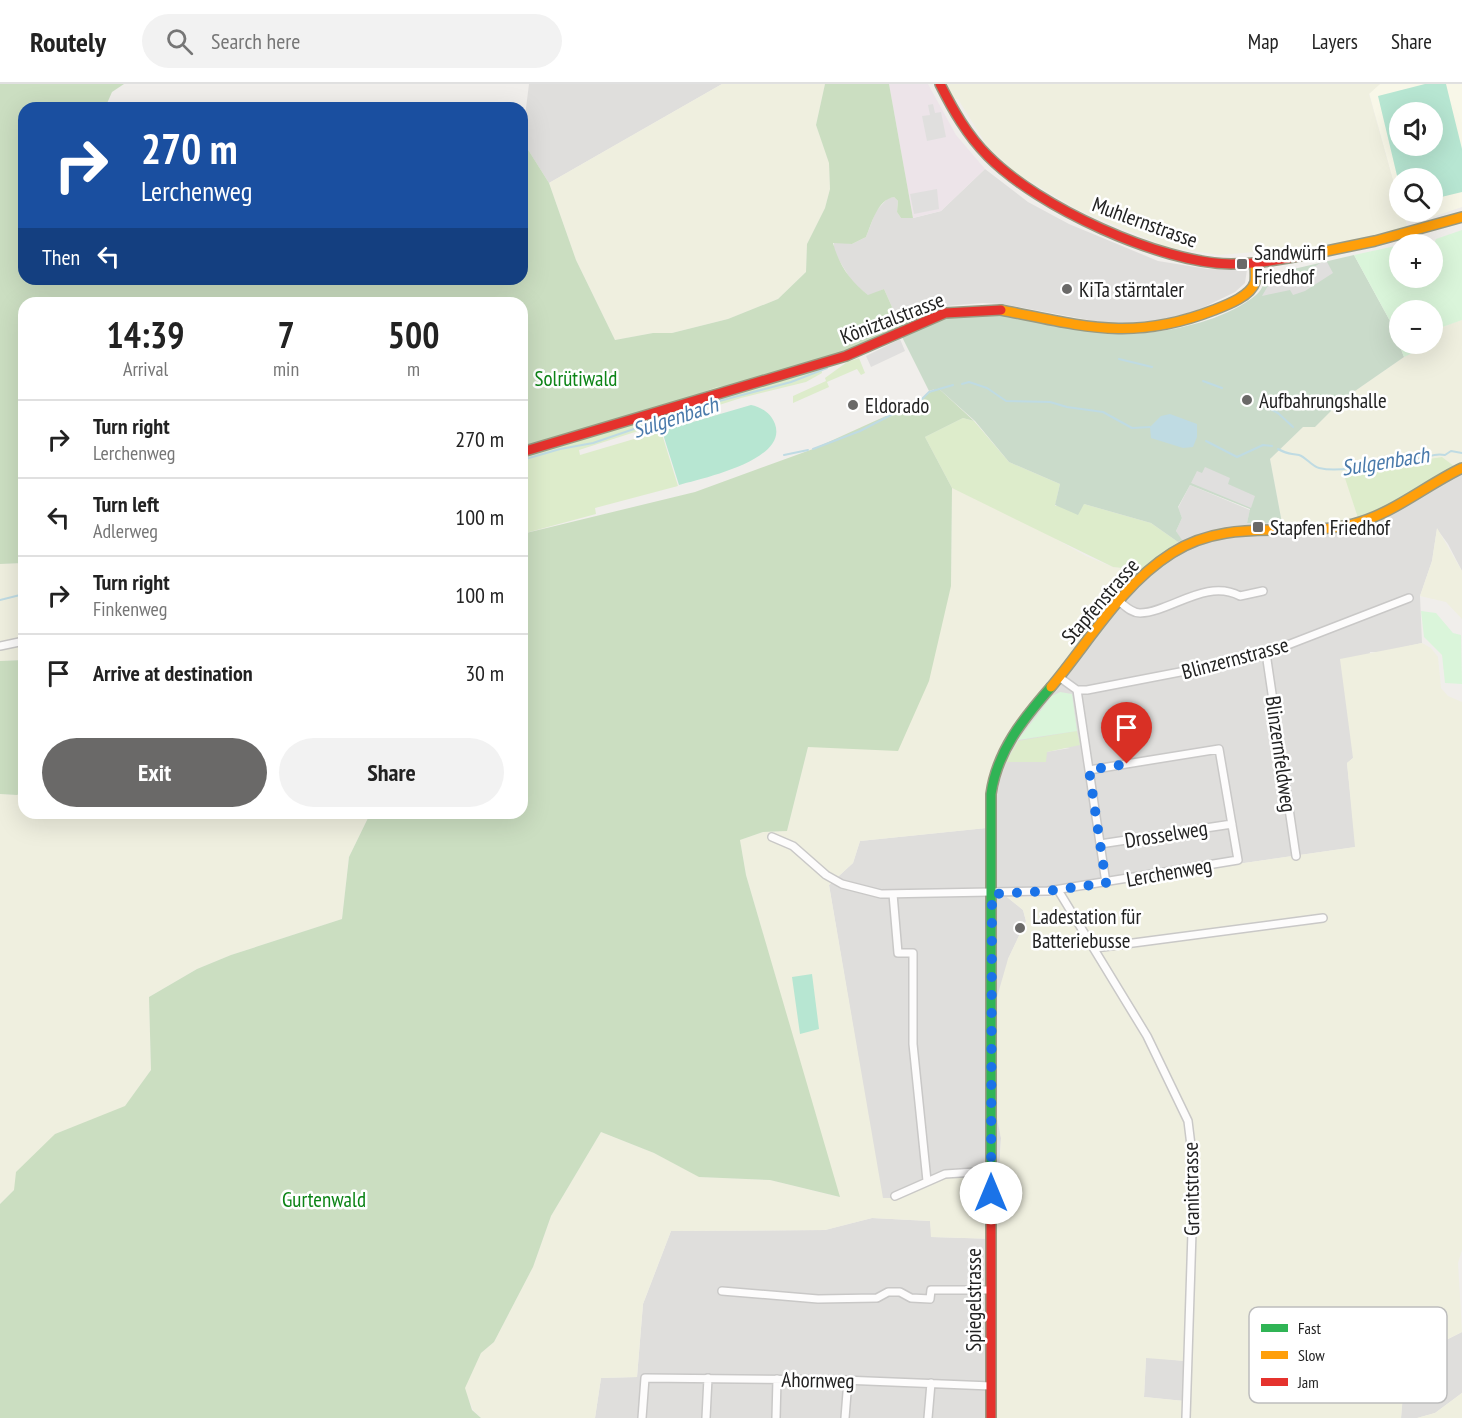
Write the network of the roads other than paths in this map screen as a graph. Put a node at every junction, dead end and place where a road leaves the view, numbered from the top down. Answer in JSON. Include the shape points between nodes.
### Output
{"nodes":[{"id":1,"x":940,"y":84,"type":"edge"},
{"id":2,"x":1462,"y":217,"type":"edge"},
{"id":3,"x":1256,"y":263,"type":"junction"},
{"id":4,"x":528,"y":450,"type":"edge"},
{"id":5,"x":1462,"y":468,"type":"edge"},
{"id":6,"x":1263,"y":591,"type":"dead end"},
{"id":7,"x":1410,"y":598,"type":"dead end"},
{"id":8,"x":1120,"y":602,"type":"junction"},
{"id":9,"x":18,"y":642,"type":"edge"},
{"id":10,"x":0,"y":646,"type":"edge"},
{"id":11,"x":1266,"y":653,"type":"junction"},
{"id":12,"x":1059,"y":677,"type":"junction"},
{"id":13,"x":1077,"y":690,"type":"junction"},
{"id":14,"x":1089,"y":770,"type":"junction"},
{"id":15,"x":1232,"y":824,"type":"junction"},
{"id":16,"x":772,"y":837,"type":"dead end"},
{"id":17,"x":1100,"y":844,"type":"junction"},
{"id":18,"x":1296,"y":856,"type":"dead end"},
{"id":19,"x":1106,"y":883,"type":"junction"},
{"id":20,"x":1058,"y":890,"type":"junction"},
{"id":21,"x":893,"y":894,"type":"junction"},
{"id":22,"x":992,"y":894,"type":"junction"},
{"id":23,"x":1323,"y":918,"type":"dead end"},
{"id":24,"x":1095,"y":948,"type":"junction"},
{"id":25,"x":991,"y":1171,"type":"junction"},
{"id":26,"x":927,"y":1181,"type":"junction"},
{"id":27,"x":895,"y":1196,"type":"dead end"},
{"id":28,"x":722,"y":1290,"type":"dead end"},
{"id":29,"x":990,"y":1290,"type":"junction"},
{"id":30,"x":708,"y":1378,"type":"junction"},
{"id":31,"x":777,"y":1379,"type":"junction"},
{"id":32,"x":848,"y":1380,"type":"junction"},
{"id":33,"x":931,"y":1383,"type":"junction"},
{"id":34,"x":991,"y":1386,"type":"junction"},
{"id":35,"x":642,"y":1418,"type":"edge"},
{"id":36,"x":706,"y":1418,"type":"edge"},
{"id":37,"x":776,"y":1418,"type":"edge"},
{"id":38,"x":845,"y":1418,"type":"edge"},
{"id":39,"x":928,"y":1418,"type":"edge"},
{"id":40,"x":991,"y":1418,"type":"edge"},
{"id":41,"x":1186,"y":1418,"type":"edge"}],
"edges":[{"from":1,"to":3,"type":"street","name":"Muhlernstrasse","via":[[967,132],[986,155],[1043,200],[1174,256],[1209,263]]},
{"from":2,"to":3,"type":"street","name":"Muhlernstrasse","via":[[1383,240]]},
{"from":3,"to":4,"type":"street","name":"Köniztalstrasse","via":[[1255,281],[1248,292],[1188,320],[1127,330],[1090,327],[1000,309],[945,313],[846,356]]},
{"from":5,"to":8,"type":"street","name":"Stapfenstrasse","via":[[1355,524],[1327,528],[1239,528],[1200,538],[1156,564]]},
{"from":6,"to":8,"type":"street","via":[[1240,596],[1228,590],[1197,595],[1139,613]]},
{"from":7,"to":11,"type":"street","name":"Blinzernstrasse"},
{"from":8,"to":12,"type":"street","name":"Stapfenstrasse"},
{"from":9,"to":10,"type":"street"},
{"from":11,"to":13,"type":"street","name":"Blinzernstrasse","via":[[1207,669]]},
{"from":11,"to":18,"type":"street","name":"Blinzernfeldweg"},
{"from":12,"to":13,"type":"street"},
{"from":12,"to":22,"type":"street","name":"Stapfenstrasse","via":[[1012,737],[995,772],[991,794]]},
{"from":13,"to":14,"type":"street"},
{"from":14,"to":15,"type":"street","via":[[1219,749]]},
{"from":14,"to":17,"type":"street"},
{"from":15,"to":17,"type":"street","name":"Drosselweg"},
{"from":15,"to":19,"type":"street","name":"Lerchenweg","via":[[1238,860]]},
{"from":16,"to":21,"type":"street","name":"Lerchenweg","via":[[793,846],[842,884],[866,892]]},
{"from":17,"to":19,"type":"street"},
{"from":19,"to":20,"type":"street","name":"Lerchenweg"},
{"from":20,"to":22,"type":"street","name":"Lerchenweg"},
{"from":20,"to":24,"type":"street","name":"Granitstrasse"},
{"from":21,"to":22,"type":"street","name":"Lerchenweg"},
{"from":21,"to":26,"type":"street","via":[[898,953],[913,953],[913,1044]]},
{"from":22,"to":25,"type":"street","name":"Spiegelstrasse"},
{"from":23,"to":24,"type":"street"},
{"from":24,"to":41,"type":"street","name":"Granitstrasse","via":[[1147,1036],[1188,1120],[1194,1170]]},
{"from":25,"to":26,"type":"street","via":[[957,1172]]},
{"from":25,"to":29,"type":"street","name":"Spiegelstrasse"},
{"from":26,"to":27,"type":"street"},
{"from":28,"to":29,"type":"street","via":[[818,1299],[877,1298],[888,1292],[900,1292],[911,1298],[930,1299],[931,1290]]},
{"from":29,"to":34,"type":"street","name":"Spiegelstrasse"},
{"from":30,"to":31,"type":"street","name":"Ahornweg"},
{"from":30,"to":35,"type":"street","name":"Ahornweg","via":[[645,1378]]},
{"from":30,"to":36,"type":"street"},
{"from":31,"to":32,"type":"street","name":"Ahornweg"},
{"from":31,"to":37,"type":"street"},
{"from":32,"to":33,"type":"street","name":"Ahornweg"},
{"from":32,"to":38,"type":"street"},
{"from":33,"to":34,"type":"street","name":"Ahornweg"},
{"from":33,"to":39,"type":"street"},
{"from":34,"to":40,"type":"street","name":"Spiegelstrasse"}]}
